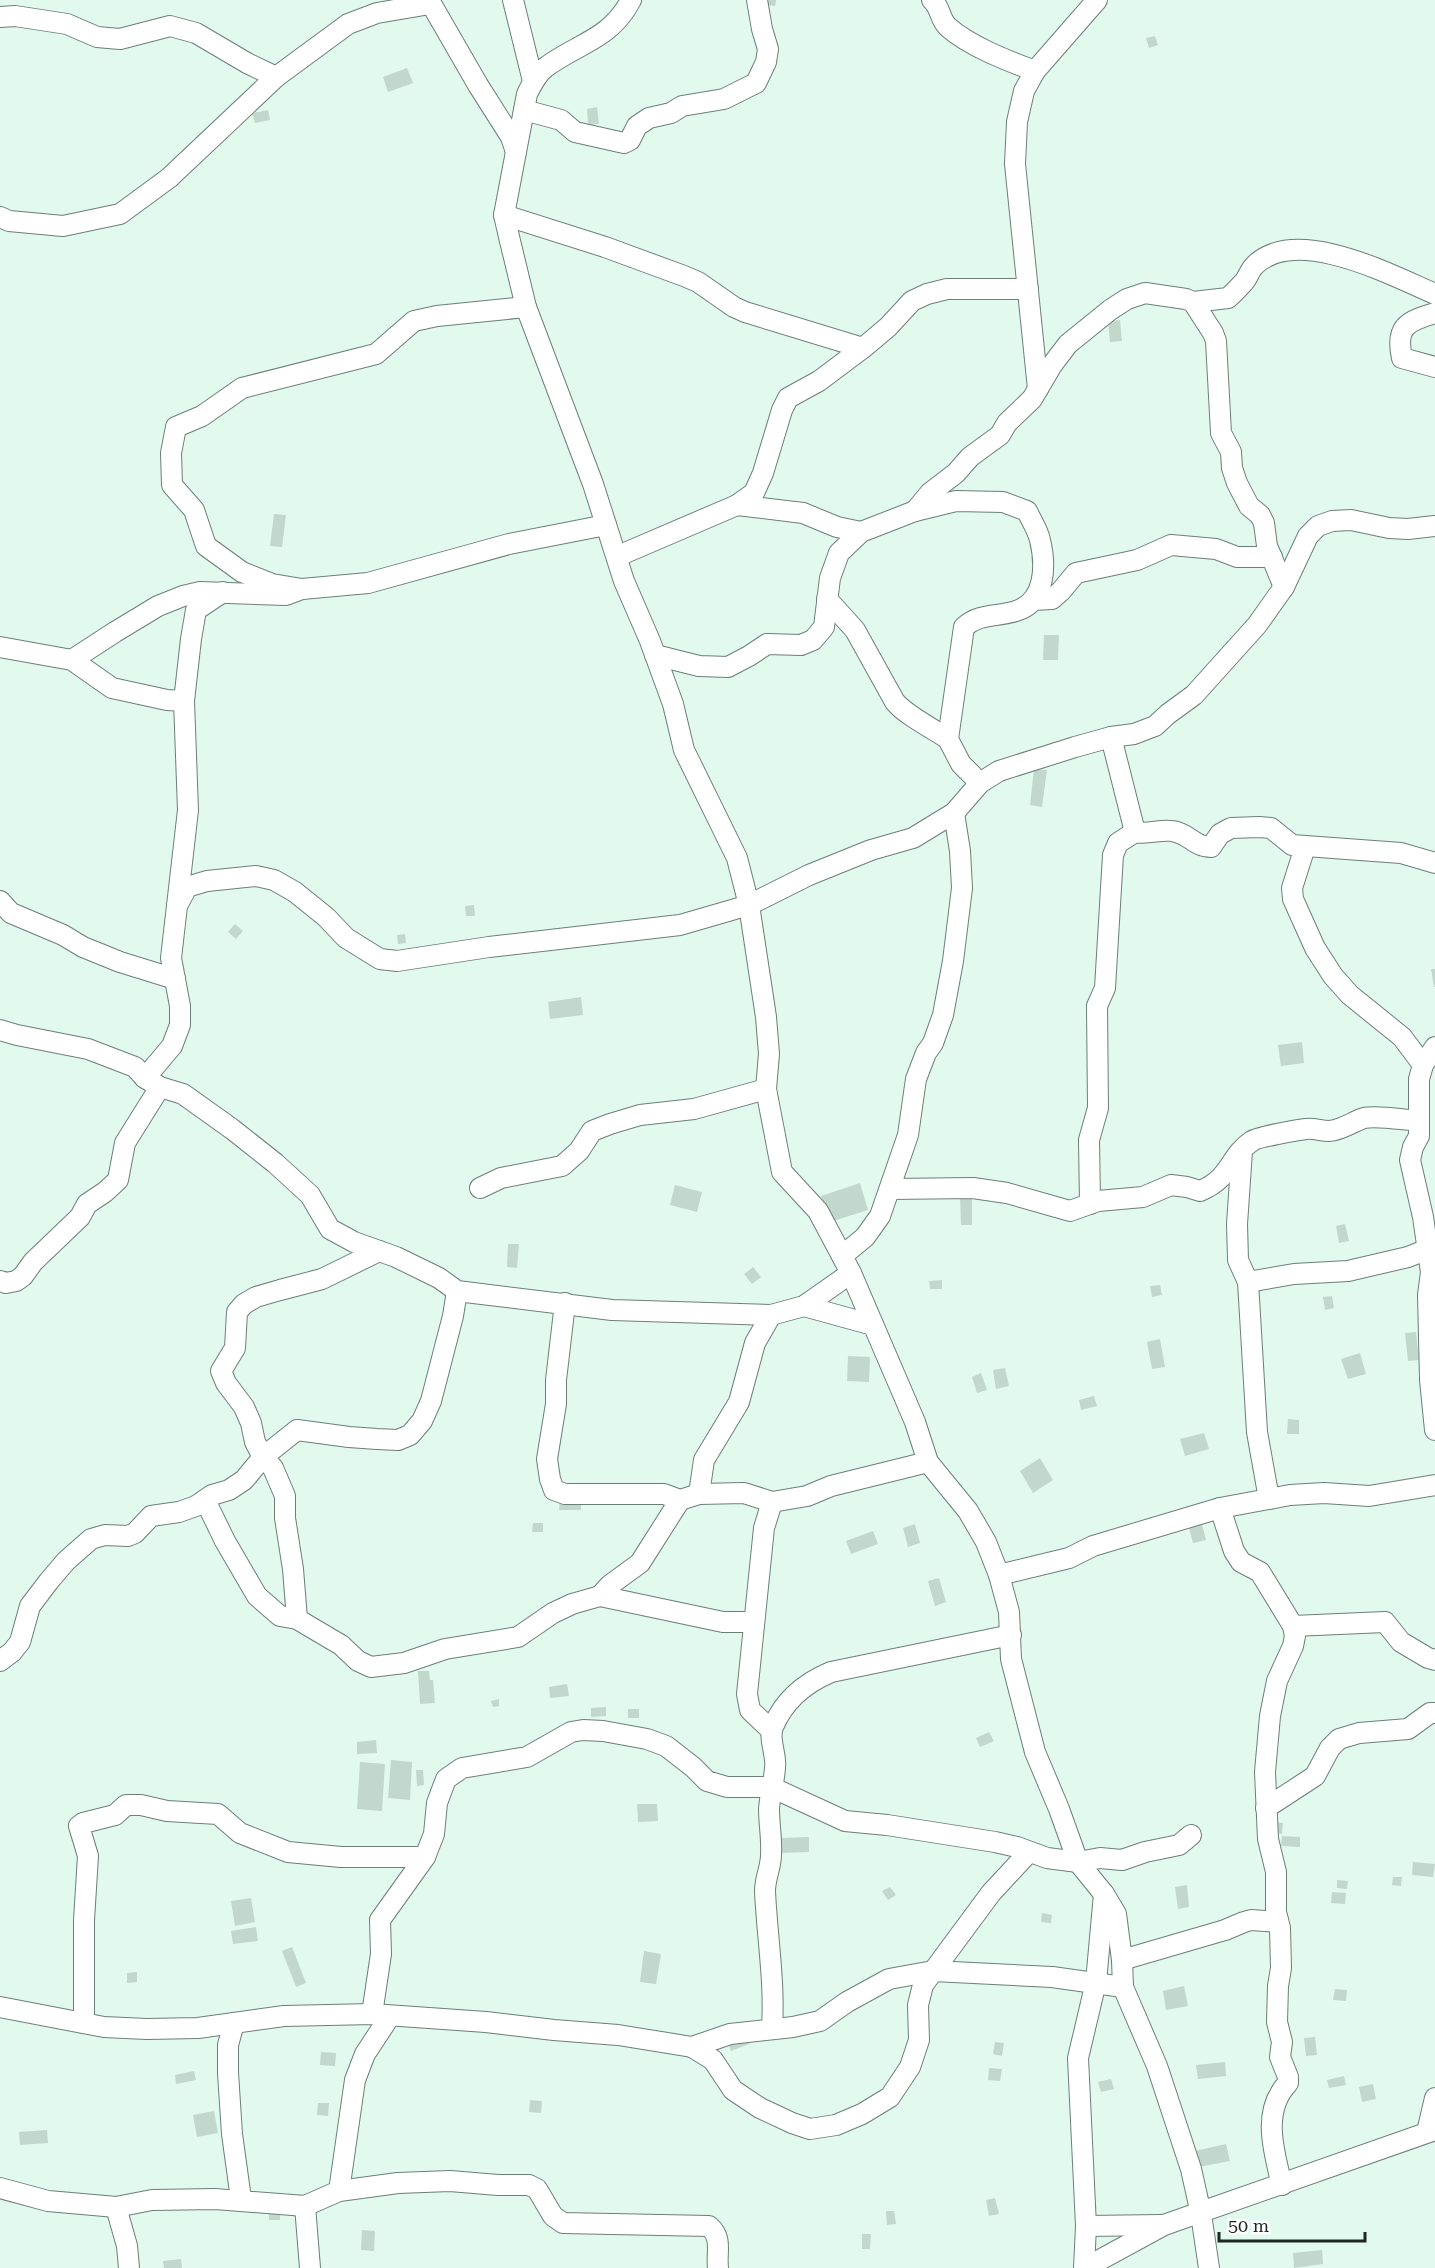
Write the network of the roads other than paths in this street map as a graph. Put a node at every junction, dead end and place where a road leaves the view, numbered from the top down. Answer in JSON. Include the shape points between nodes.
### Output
{"nodes":[{"id":1,"x":513,"y":0,"type":"edge"},
{"id":2,"x":631,"y":0,"type":"edge"},
{"id":3,"x":757,"y":0,"type":"edge"},
{"id":4,"x":932,"y":0,"type":"edge"},
{"id":5,"x":1097,"y":0,"type":"edge"},
{"id":6,"x":429,"y":2,"type":"edge"},
{"id":7,"x":12,"y":11,"type":"edge"},
{"id":8,"x":1035,"y":71,"type":"junction"},
{"id":9,"x":276,"y":76,"type":"junction"},
{"id":10,"x":533,"y":81,"type":"junction"},
{"id":11,"x":524,"y":110,"type":"junction"},
{"id":12,"x":516,"y":152,"type":"junction"},
{"id":13,"x":504,"y":215,"type":"junction"},
{"id":14,"x":0,"y":217,"type":"edge"},
{"id":15,"x":1028,"y":289,"type":"junction"},
{"id":16,"x":1435,"y":294,"type":"edge"},
{"id":17,"x":1193,"y":302,"type":"junction"},
{"id":18,"x":526,"y":307,"type":"junction"},
{"id":19,"x":1435,"y":313,"type":"edge"},
{"id":20,"x":863,"y":348,"type":"junction"},
{"id":21,"x":1435,"y":367,"type":"edge"},
{"id":22,"x":1038,"y":389,"type":"junction"},
{"id":23,"x":736,"y":505,"type":"junction"},
{"id":24,"x":915,"y":511,"type":"junction"},
{"id":25,"x":606,"y":525,"type":"junction"},
{"id":26,"x":1435,"y":526,"type":"edge"},
{"id":27,"x":861,"y":532,"type":"junction"},
{"id":28,"x":618,"y":556,"type":"junction"},
{"id":29,"x":1272,"y":557,"type":"junction"},
{"id":30,"x":1284,"y":587,"type":"junction"},
{"id":31,"x":302,"y":589,"type":"junction"},
{"id":32,"x":223,"y":592,"type":"junction"},
{"id":33,"x":827,"y":599,"type":"junction"},
{"id":34,"x":1033,"y":600,"type":"junction"},
{"id":35,"x":0,"y":647,"type":"edge"},
{"id":36,"x":655,"y":655,"type":"junction"},
{"id":37,"x":72,"y":660,"type":"junction"},
{"id":38,"x":184,"y":701,"type":"junction"},
{"id":39,"x":1111,"y":737,"type":"junction"},
{"id":40,"x":948,"y":739,"type":"junction"},
{"id":41,"x":980,"y":783,"type":"junction"},
{"id":42,"x":954,"y":813,"type":"junction"},
{"id":43,"x":1135,"y":832,"type":"junction"},
{"id":44,"x":1305,"y":847,"type":"junction"},
{"id":45,"x":1435,"y":863,"type":"edge"},
{"id":46,"x":0,"y":901,"type":"edge"},
{"id":47,"x":749,"y":905,"type":"junction"},
{"id":48,"x":177,"y":906,"type":"junction"},
{"id":49,"x":175,"y":979,"type":"junction"},
{"id":50,"x":0,"y":1030,"type":"edge"},
{"id":51,"x":1435,"y":1047,"type":"edge"},
{"id":52,"x":1423,"y":1065,"type":"junction"},
{"id":53,"x":152,"y":1082,"type":"junction"},
{"id":54,"x":766,"y":1089,"type":"junction"},
{"id":55,"x":1419,"y":1121,"type":"junction"},
{"id":56,"x":1243,"y":1149,"type":"junction"},
{"id":57,"x":480,"y":1188,"type":"dead end"},
{"id":58,"x":890,"y":1189,"type":"junction"},
{"id":59,"x":1090,"y":1204,"type":"junction"},
{"id":60,"x":1432,"y":1249,"type":"edge"},
{"id":61,"x":379,"y":1251,"type":"junction"},
{"id":62,"x":847,"y":1264,"type":"junction"},
{"id":63,"x":0,"y":1281,"type":"edge"},
{"id":64,"x":1248,"y":1282,"type":"junction"},
{"id":65,"x":457,"y":1291,"type":"junction"},
{"id":66,"x":566,"y":1303,"type":"junction"},
{"id":67,"x":804,"y":1306,"type":"junction"},
{"id":68,"x":771,"y":1315,"type":"junction"},
{"id":69,"x":873,"y":1324,"type":"junction"},
{"id":70,"x":1435,"y":1430,"type":"edge"},
{"id":71,"x":263,"y":1456,"type":"junction"},
{"id":72,"x":928,"y":1462,"type":"junction"},
{"id":73,"x":1435,"y":1485,"type":"edge"},
{"id":74,"x":699,"y":1494,"type":"junction"},
{"id":75,"x":1269,"y":1499,"type":"junction"},
{"id":76,"x":205,"y":1500,"type":"junction"},
{"id":77,"x":680,"y":1500,"type":"junction"},
{"id":78,"x":772,"y":1502,"type":"junction"},
{"id":79,"x":1220,"y":1508,"type":"junction"},
{"id":80,"x":999,"y":1575,"type":"junction"},
{"id":81,"x":600,"y":1596,"type":"junction"},
{"id":82,"x":297,"y":1619,"type":"junction"},
{"id":83,"x":753,"y":1622,"type":"junction"},
{"id":84,"x":1293,"y":1626,"type":"junction"},
{"id":85,"x":1011,"y":1635,"type":"junction"},
{"id":86,"x":0,"y":1660,"type":"edge"},
{"id":87,"x":1435,"y":1660,"type":"edge"},
{"id":88,"x":1435,"y":1713,"type":"edge"},
{"id":89,"x":771,"y":1730,"type":"junction"},
{"id":90,"x":771,"y":1787,"type":"junction"},
{"id":91,"x":1266,"y":1808,"type":"junction"},
{"id":92,"x":1191,"y":1835,"type":"dead end"},
{"id":93,"x":1029,"y":1851,"type":"junction"},
{"id":94,"x":425,"y":1857,"type":"junction"},
{"id":95,"x":1078,"y":1862,"type":"junction"},
{"id":96,"x":1104,"y":1894,"type":"junction"},
{"id":97,"x":1278,"y":1922,"type":"junction"},
{"id":98,"x":1122,"y":1960,"type":"junction"},
{"id":99,"x":933,"y":1971,"type":"junction"},
{"id":100,"x":1096,"y":1982,"type":"junction"},
{"id":101,"x":1123,"y":1987,"type":"junction"},
{"id":102,"x":0,"y":2007,"type":"edge"},
{"id":103,"x":381,"y":2015,"type":"junction"},
{"id":104,"x":84,"y":2023,"type":"junction"},
{"id":105,"x":234,"y":2023,"type":"junction"},
{"id":106,"x":772,"y":2028,"type":"junction"},
{"id":107,"x":692,"y":2047,"type":"junction"},
{"id":108,"x":1435,"y":2098,"type":"edge"},
{"id":109,"x":1431,"y":2131,"type":"edge"},
{"id":110,"x":1282,"y":2185,"type":"junction"},
{"id":111,"x":0,"y":2188,"type":"edge"},
{"id":112,"x":339,"y":2191,"type":"junction"},
{"id":113,"x":241,"y":2199,"type":"junction"},
{"id":114,"x":305,"y":2206,"type":"junction"},
{"id":115,"x":116,"y":2207,"type":"junction"},
{"id":116,"x":1201,"y":2214,"type":"junction"},
{"id":117,"x":1164,"y":2225,"type":"junction"},
{"id":118,"x":1086,"y":2226,"type":"junction"},
{"id":119,"x":129,"y":2268,"type":"edge"},
{"id":120,"x":310,"y":2268,"type":"edge"},
{"id":121,"x":718,"y":2268,"type":"edge"},
{"id":122,"x":1084,"y":2268,"type":"edge"},
{"id":123,"x":1209,"y":2268,"type":"edge"}],
"edges":[{"from":1,"to":10,"type":"street"},
{"from":2,"to":10,"type":"street","via":[[623,14],[596,39],[545,68]]},
{"from":3,"to":11,"type":"street","via":[[768,49],[766,62],[756,83],[732,96],[682,106],[649,118],[624,143],[575,132],[561,120]]},
{"from":4,"to":8,"type":"street","via":[[938,6],[941,20],[955,33]]},
{"from":5,"to":8,"type":"street"},
{"from":6,"to":9,"type":"street","via":[[377,13],[348,24]]},
{"from":6,"to":12,"type":"street","via":[[511,137]]},
{"from":7,"to":9,"type":"street","via":[[67,24],[97,37],[120,39],[170,26],[196,33]]},
{"from":8,"to":15,"type":"street","via":[[1024,91],[1015,154]]},
{"from":9,"to":14,"type":"street","via":[[169,178],[120,214],[63,226]]},
{"from":10,"to":11,"type":"street"},
{"from":11,"to":12,"type":"street"},
{"from":12,"to":13,"type":"street"},
{"from":13,"to":18,"type":"street"},
{"from":13,"to":20,"type":"street","via":[[691,279],[745,312]]},
{"from":15,"to":20,"type":"street","via":[[946,289],[927,294],[912,302]]},
{"from":15,"to":22,"type":"street"},
{"from":16,"to":17,"type":"street","via":[[1327,252],[1305,250],[1279,251],[1254,266],[1228,298]]},
{"from":17,"to":22,"type":"street","via":[[1145,293],[1127,299],[1068,344]]},
{"from":17,"to":29,"type":"street","via":[[1216,341],[1221,433],[1231,452],[1237,483],[1264,523]]},
{"from":18,"to":25,"type":"street"},
{"from":18,"to":31,"type":"street","via":[[414,321],[376,354],[242,388],[202,416],[176,427],[171,453],[172,485],[195,510],[206,546],[242,572],[272,584]]},
{"from":19,"to":21,"type":"street","via":[[1405,325],[1400,336],[1402,358]]},
{"from":20,"to":23,"type":"street","via":[[819,381],[788,398],[754,492]]},
{"from":22,"to":24,"type":"street","via":[[1000,435],[970,456]]},
{"from":23,"to":27,"type":"street","via":[[803,513]]},
{"from":23,"to":28,"type":"street"},
{"from":24,"to":27,"type":"street"},
{"from":24,"to":34,"type":"street","via":[[956,501],[1003,502],[1027,510],[1040,539],[1044,568],[1039,593]]},
{"from":25,"to":28,"type":"street"},
{"from":25,"to":31,"type":"street","via":[[509,544],[368,583]]},
{"from":26,"to":30,"type":"street","via":[[1389,528],[1332,520],[1308,536]]},
{"from":27,"to":33,"type":"street","via":[[839,553]]},
{"from":28,"to":36,"type":"street","via":[[624,581]]},
{"from":29,"to":30,"type":"street"},
{"from":29,"to":34,"type":"street","via":[[1237,556],[1216,549],[1171,545],[1137,560],[1076,573],[1052,598]]},
{"from":30,"to":39,"type":"street","via":[[1257,625],[1194,695],[1155,726]]},
{"from":31,"to":32,"type":"street","via":[[271,596]]},
{"from":32,"to":37,"type":"street","via":[[200,592],[159,606]]},
{"from":32,"to":38,"type":"street","via":[[196,610]]},
{"from":33,"to":36,"type":"street","via":[[824,627],[813,640],[801,645],[767,644],[728,667],[699,666]]},
{"from":33,"to":40,"type":"street","via":[[859,636],[902,711]]},
{"from":34,"to":40,"type":"street","via":[[1016,611],[973,619],[964,627]]},
{"from":35,"to":37,"type":"street"},
{"from":36,"to":47,"type":"street","via":[[684,750],[737,858]]},
{"from":37,"to":38,"type":"street","via":[[112,688]]},
{"from":38,"to":48,"type":"street","via":[[188,810]]},
{"from":39,"to":41,"type":"street","via":[[1033,759],[999,771]]},
{"from":39,"to":43,"type":"street"},
{"from":40,"to":41,"type":"street","via":[[960,764]]},
{"from":41,"to":42,"type":"street"},
{"from":42,"to":47,"type":"street","via":[[913,837],[809,875]]},
{"from":42,"to":58,"type":"street","via":[[962,888],[953,961],[943,1015],[916,1078],[908,1135]]},
{"from":43,"to":44,"type":"street","via":[[1172,831],[1202,847],[1211,846],[1231,828],[1271,828],[1292,845]]},
{"from":43,"to":59,"type":"street","via":[[1118,843],[1113,855],[1105,988],[1097,1006],[1098,1108],[1089,1140]]},
{"from":44,"to":45,"type":"street","via":[[1401,854]]},
{"from":44,"to":52,"type":"street","via":[[1292,888],[1293,899],[1315,948],[1350,995],[1402,1037]]},
{"from":46,"to":49,"type":"street","via":[[11,912],[83,947]]},
{"from":47,"to":48,"type":"street","via":[[680,925],[397,961],[380,959],[346,938],[326,916],[274,880],[256,876],[207,881],[187,887]]},
{"from":47,"to":54,"type":"street","via":[[766,1017]]},
{"from":48,"to":49,"type":"street","via":[[171,958]]},
{"from":49,"to":53,"type":"street","via":[[180,1025]]},
{"from":50,"to":53,"type":"street","via":[[88,1049],[135,1067]]},
{"from":51,"to":52,"type":"street"},
{"from":52,"to":55,"type":"street"},
{"from":53,"to":61,"type":"street","via":[[183,1094],[275,1163],[310,1195],[330,1229]]},
{"from":53,"to":63,"type":"street","via":[[125,1143],[118,1180],[87,1204],[80,1217],[23,1276],[16,1281]]},
{"from":54,"to":57,"type":"street","via":[[694,1109],[640,1115],[610,1124],[592,1131],[579,1151],[562,1166],[501,1178]]},
{"from":54,"to":62,"type":"street","via":[[782,1172],[818,1211]]},
{"from":55,"to":56,"type":"street","via":[[1366,1118],[1338,1130],[1308,1128],[1254,1139]]},
{"from":55,"to":60,"type":"street","via":[[1419,1136],[1410,1160]]},
{"from":56,"to":59,"type":"street","via":[[1214,1185],[1200,1191],[1171,1185],[1143,1197]]},
{"from":56,"to":64,"type":"street","via":[[1237,1224],[1239,1260]]},
{"from":58,"to":59,"type":"street","via":[[973,1188],[1070,1211]]},
{"from":58,"to":62,"type":"street","via":[[880,1216]]},
{"from":60,"to":64,"type":"street","via":[[1348,1271]]},
{"from":60,"to":70,"type":"street","via":[[1428,1295]]},
{"from":61,"to":65,"type":"street","via":[[439,1278]]},
{"from":61,"to":71,"type":"street","via":[[322,1279],[256,1297],[237,1312],[235,1348],[221,1371],[249,1417]]},
{"from":62,"to":67,"type":"street"},
{"from":62,"to":69,"type":"street"},
{"from":64,"to":75,"type":"street","via":[[1257,1432]]},
{"from":65,"to":66,"type":"street"},
{"from":65,"to":71,"type":"street","via":[[431,1401],[410,1435],[398,1440],[297,1430]]},
{"from":66,"to":68,"type":"street","via":[[612,1310]]},
{"from":66,"to":77,"type":"street","via":[[547,1459],[554,1490],[565,1494],[664,1494]]},
{"from":67,"to":68,"type":"street"},
{"from":67,"to":69,"type":"street"},
{"from":68,"to":74,"type":"street","via":[[755,1343],[738,1402],[704,1460]]},
{"from":69,"to":72,"type":"street"},
{"from":71,"to":76,"type":"street","via":[[244,1480]]},
{"from":71,"to":82,"type":"street","via":[[285,1496]]},
{"from":72,"to":78,"type":"street"},
{"from":72,"to":80,"type":"street","via":[[968,1511]]},
{"from":73,"to":75,"type":"street","via":[[1369,1496],[1324,1493]]},
{"from":74,"to":77,"type":"street"},
{"from":74,"to":78,"type":"street","via":[[744,1493]]},
{"from":75,"to":79,"type":"street"},
{"from":76,"to":82,"type":"street","via":[[257,1596],[280,1616]]},
{"from":76,"to":86,"type":"street","via":[[179,1512],[151,1516],[128,1536],[91,1539],[66,1561],[30,1606],[20,1642]]},
{"from":77,"to":81,"type":"street","via":[[640,1563]]},
{"from":78,"to":83,"type":"street","via":[[764,1528]]},
{"from":79,"to":80,"type":"street","via":[[1093,1546],[1069,1558]]},
{"from":79,"to":84,"type":"street","via":[[1234,1551],[1241,1562],[1260,1572]]},
{"from":80,"to":85,"type":"street"},
{"from":81,"to":82,"type":"street","via":[[553,1613],[518,1637],[445,1649],[383,1667],[358,1660]]},
{"from":81,"to":83,"type":"street","via":[[723,1622]]},
{"from":83,"to":89,"type":"street","via":[[747,1694],[750,1710]]},
{"from":84,"to":87,"type":"street","via":[[1385,1622],[1401,1642]]},
{"from":84,"to":91,"type":"street","via":[[1293,1646],[1277,1681],[1270,1716]]},
{"from":85,"to":89,"type":"street","via":[[831,1672],[812,1680],[792,1697]]},
{"from":85,"to":95,"type":"street","via":[[1011,1659],[1035,1752]]},
{"from":88,"to":91,"type":"street","via":[[1408,1730],[1359,1733],[1339,1739],[1315,1776]]},
{"from":89,"to":90,"type":"street","via":[[776,1766]]},
{"from":90,"to":93,"type":"street","via":[[845,1821]]},
{"from":90,"to":94,"type":"street","via":[[728,1787],[707,1781],[666,1746],[647,1739],[603,1731],[571,1732],[527,1758],[462,1768],[446,1779]]},
{"from":90,"to":106,"type":"street","via":[[771,1855],[765,1890],[774,1999]]},
{"from":91,"to":97,"type":"street","via":[[1276,1872]]},
{"from":92,"to":95,"type":"street","via":[[1179,1845],[1122,1860]]},
{"from":93,"to":95,"type":"street"},
{"from":93,"to":99,"type":"street","via":[[991,1893]]},
{"from":94,"to":103,"type":"street","via":[[380,1920]]},
{"from":94,"to":104,"type":"street","via":[[341,1857],[288,1852],[240,1833],[218,1814],[167,1811],[141,1804],[126,1805],[115,1815],[83,1822],[80,1826],[88,1856]]},
{"from":95,"to":96,"type":"street"},
{"from":96,"to":98,"type":"street","via":[[1116,1914]]},
{"from":96,"to":100,"type":"street"},
{"from":97,"to":98,"type":"street","via":[[1251,1920]]},
{"from":97,"to":110,"type":"street","via":[[1280,2057],[1288,2083],[1274,2106],[1272,2143]]},
{"from":98,"to":101,"type":"street"},
{"from":99,"to":100,"type":"street"},
{"from":99,"to":106,"type":"street","via":[[889,1979],[820,2020]]},
{"from":99,"to":107,"type":"street","via":[[918,2005],[919,2040],[910,2067],[890,2097],[836,2125],[810,2129],[760,2108],[733,2090],[713,2060]]},
{"from":100,"to":101,"type":"street"},
{"from":100,"to":118,"type":"street","via":[[1078,2058]]},
{"from":101,"to":116,"type":"street","via":[[1167,2095]]},
{"from":102,"to":104,"type":"street"},
{"from":103,"to":105,"type":"street","via":[[284,2016]]},
{"from":103,"to":107,"type":"street","via":[[618,2035]]},
{"from":103,"to":112,"type":"street","via":[[355,2080]]},
{"from":104,"to":105,"type":"street","via":[[168,2028]]},
{"from":105,"to":113,"type":"street","via":[[228,2045],[228,2073]]},
{"from":106,"to":107,"type":"street","via":[[730,2034]]},
{"from":108,"to":109,"type":"street"},
{"from":109,"to":110,"type":"street"},
{"from":110,"to":116,"type":"street"},
{"from":111,"to":115,"type":"street","via":[[48,2201]]},
{"from":112,"to":114,"type":"street"},
{"from":112,"to":121,"type":"street","via":[[450,2181],[529,2185],[537,2189],[553,2216],[563,2223],[709,2226],[719,2244]]},
{"from":113,"to":114,"type":"street"},
{"from":113,"to":115,"type":"street","via":[[152,2200]]},
{"from":114,"to":120,"type":"street"},
{"from":115,"to":119,"type":"street"},
{"from":116,"to":117,"type":"street"},
{"from":116,"to":123,"type":"street"},
{"from":117,"to":118,"type":"street"},
{"from":117,"to":122,"type":"street"},
{"from":118,"to":122,"type":"street"}]}
